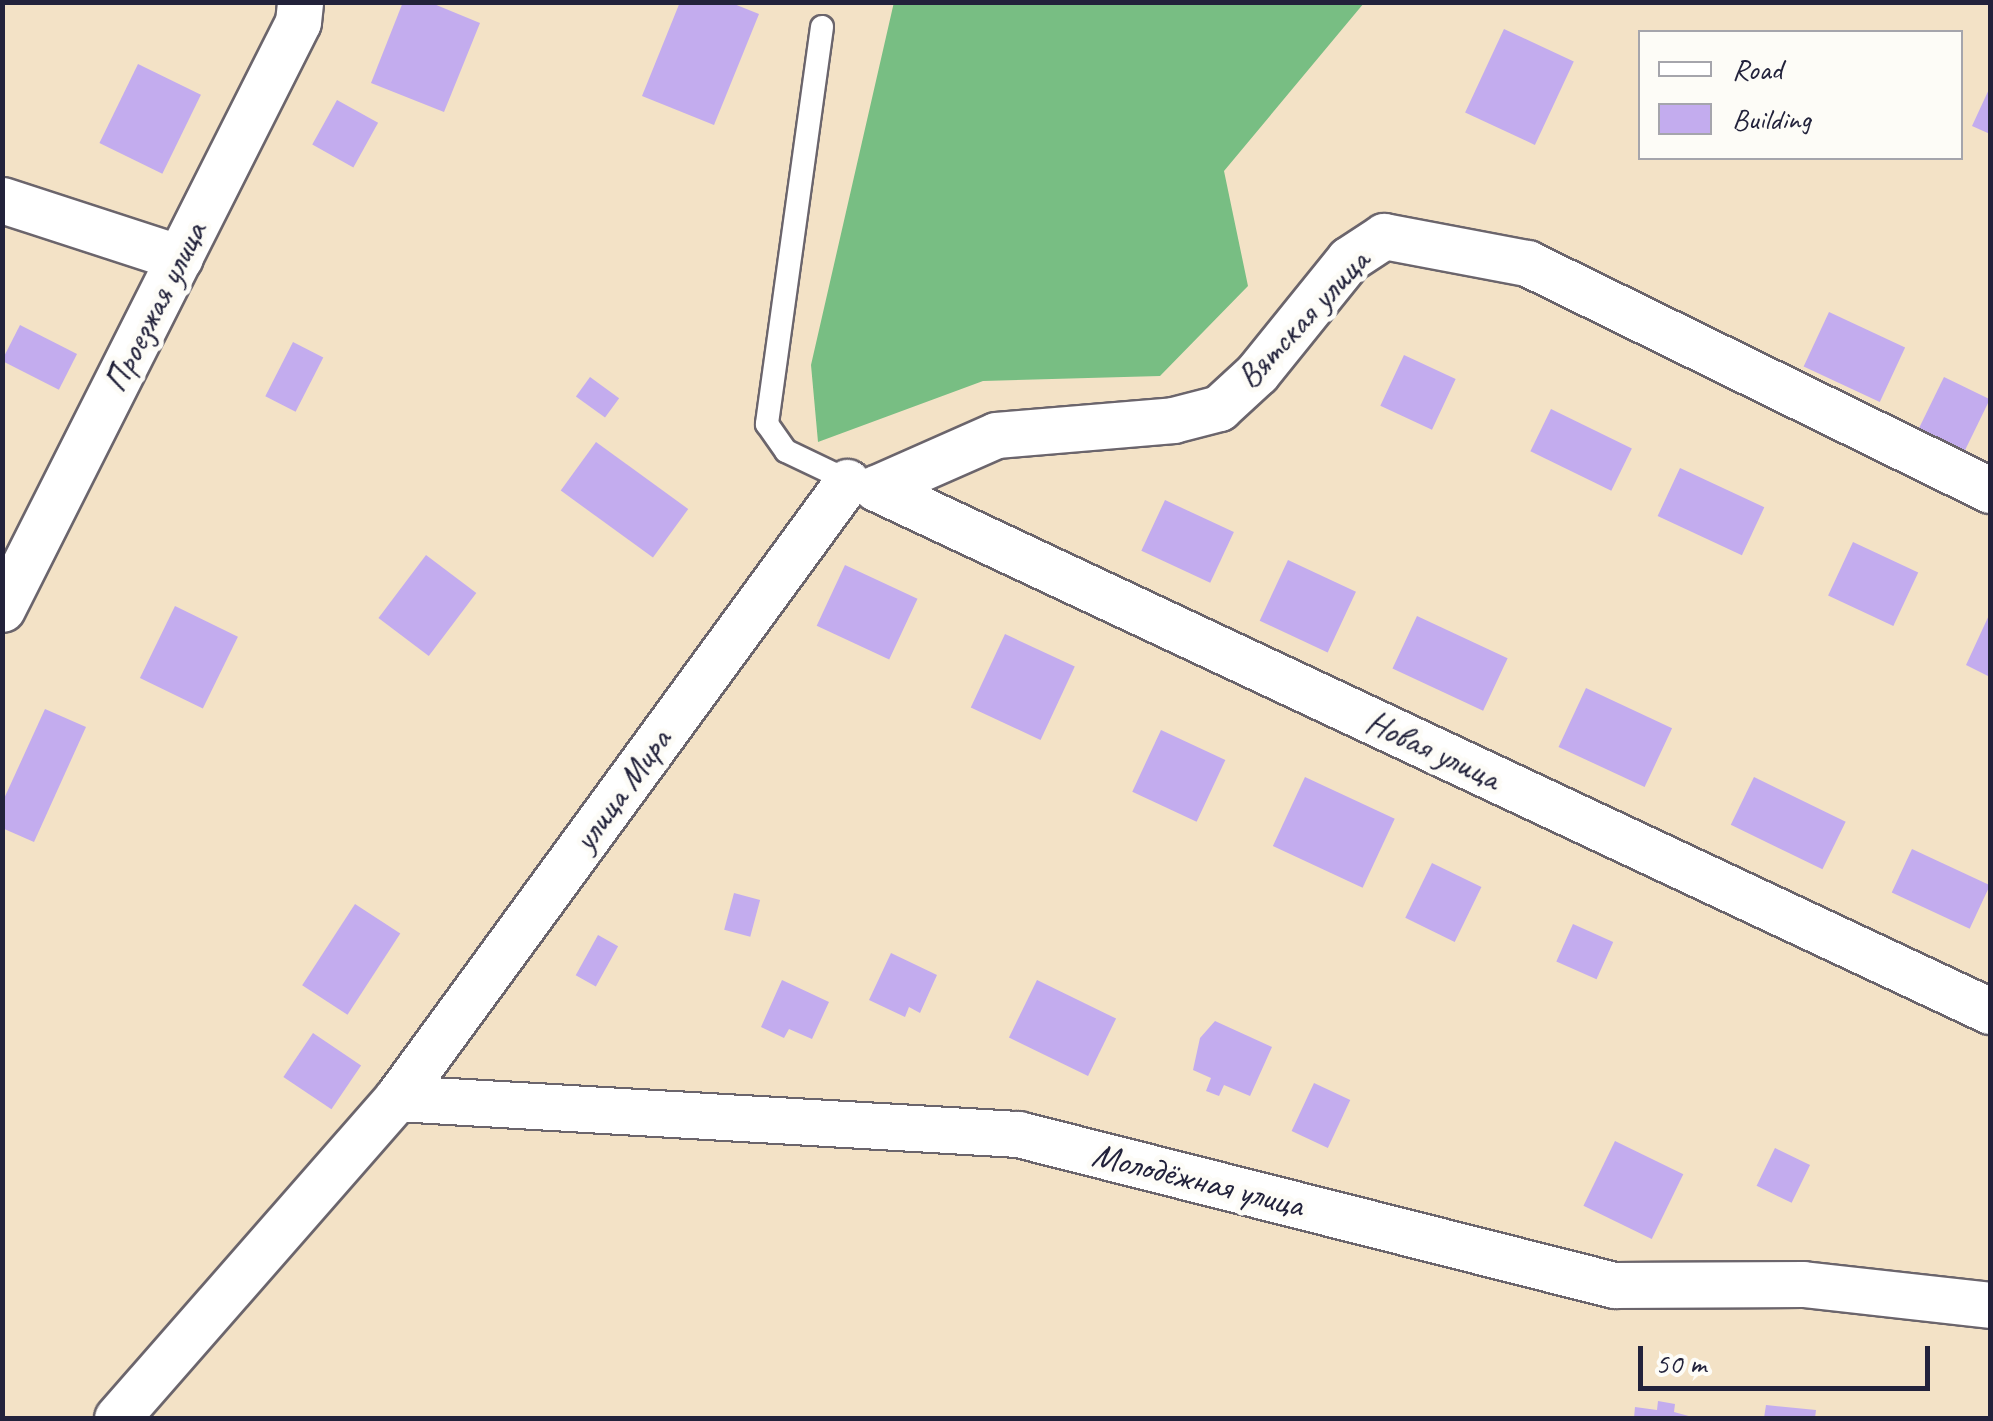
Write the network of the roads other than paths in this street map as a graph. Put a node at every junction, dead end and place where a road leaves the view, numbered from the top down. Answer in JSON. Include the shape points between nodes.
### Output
{"nodes":[{"id":1,"x":300,"y":2,"type":"edge"},
{"id":2,"x":822,"y":27,"type":"dead end"},
{"id":3,"x":2,"y":200,"type":"edge"},
{"id":4,"x":180,"y":258,"type":"junction"},
{"id":5,"x":862,"y":485,"type":"junction"},
{"id":6,"x":1990,"y":490,"type":"edge"},
{"id":7,"x":2,"y":608,"type":"edge"},
{"id":8,"x":1990,"y":1011,"type":"edge"},
{"id":9,"x":397,"y":1098,"type":"junction"},
{"id":10,"x":1990,"y":1305,"type":"edge"},
{"id":11,"x":117,"y":1418,"type":"edge"}],
"edges":[{"from":1,"to":4,"type":"street","name":"Проезжая улица","via":[[298,22]]},
{"from":2,"to":5,"type":"lane","via":[[767,424],[786,451]]},
{"from":3,"to":4,"type":"street"},
{"from":4,"to":7,"type":"street","name":"Проезжая улица"},
{"from":5,"to":6,"type":"street","name":"Вятская улица","via":[[996,435],[1174,420],[1218,408],[1257,373],[1349,260],[1384,236],[1527,263]]},
{"from":5,"to":8,"type":"street","name":"Новая улица"},
{"from":5,"to":9,"type":"street","name":"улица Мира"},
{"from":9,"to":10,"type":"street","name":"Молодёжная улица","via":[[1018,1134],[1614,1284],[1803,1284]]},
{"from":9,"to":11,"type":"street","name":"улица Мира"}]}
